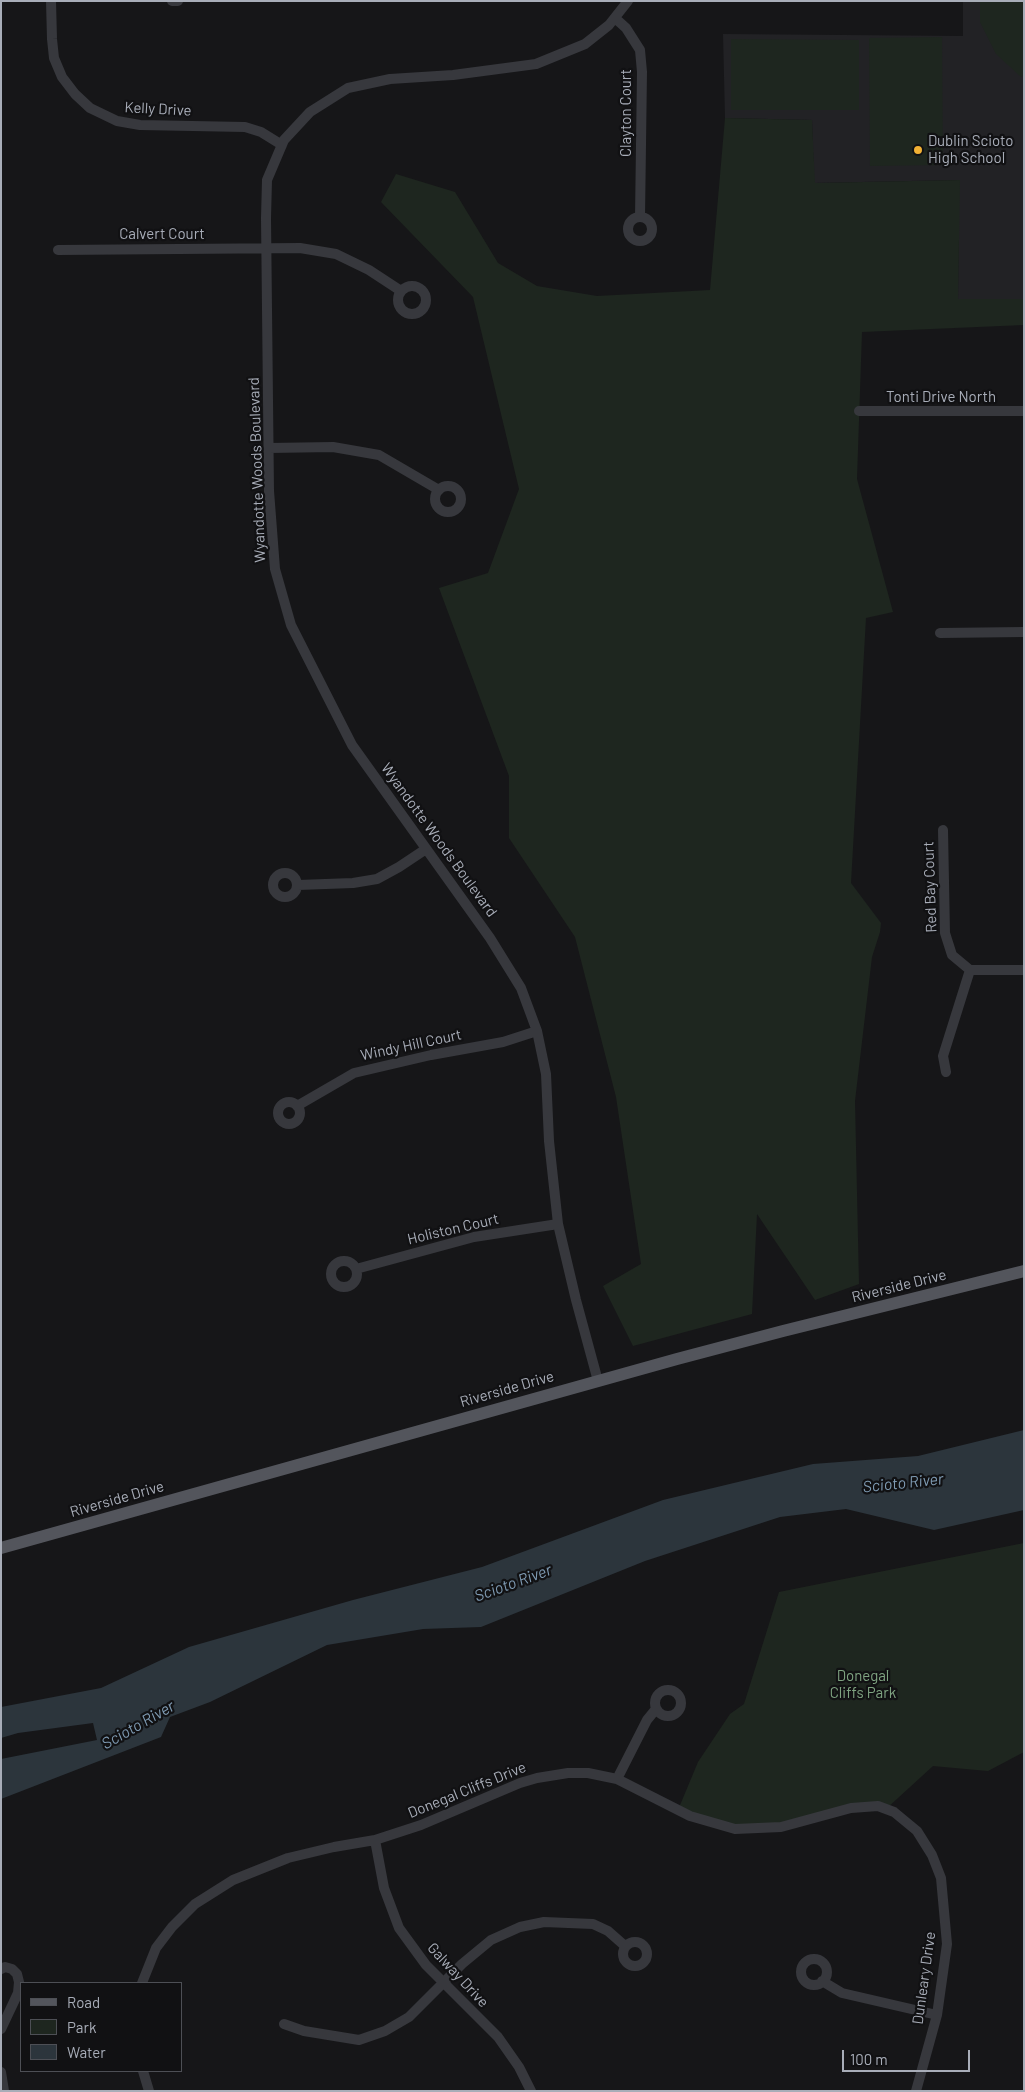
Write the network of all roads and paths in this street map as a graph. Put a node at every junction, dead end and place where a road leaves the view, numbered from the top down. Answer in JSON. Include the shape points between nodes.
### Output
{"nodes":[{"id":1,"x":51,"y":1,"type":"edge"},
{"id":2,"x":172,"y":1,"type":"edge"},
{"id":3,"x":178,"y":1,"type":"edge"},
{"id":4,"x":628,"y":1,"type":"edge"},
{"id":5,"x":615,"y":18,"type":"junction"},
{"id":6,"x":282,"y":145,"type":"junction"},
{"id":7,"x":640,"y":217,"type":"dead end"},
{"id":8,"x":267,"y":249,"type":"junction"},
{"id":9,"x":58,"y":250,"type":"dead end"},
{"id":10,"x":401,"y":291,"type":"dead end"},
{"id":11,"x":859,"y":411,"type":"dead end"},
{"id":12,"x":1024,"y":411,"type":"edge"},
{"id":13,"x":269,"y":448,"type":"junction"},
{"id":14,"x":439,"y":490,"type":"dead end"},
{"id":15,"x":1024,"y":632,"type":"edge"},
{"id":16,"x":940,"y":633,"type":"dead end"},
{"id":17,"x":943,"y":830,"type":"dead end"},
{"id":18,"x":426,"y":849,"type":"junction"},
{"id":19,"x":298,"y":886,"type":"dead end"},
{"id":20,"x":970,"y":970,"type":"junction"},
{"id":21,"x":1024,"y":970,"type":"edge"},
{"id":22,"x":537,"y":1031,"type":"junction"},
{"id":23,"x":946,"y":1072,"type":"dead end"},
{"id":24,"x":297,"y":1106,"type":"dead end"},
{"id":25,"x":558,"y":1224,"type":"junction"},
{"id":26,"x":356,"y":1269,"type":"dead end"},
{"id":27,"x":1024,"y":1271,"type":"edge"},
{"id":28,"x":598,"y":1381,"type":"junction"},
{"id":29,"x":1,"y":1548,"type":"edge"},
{"id":30,"x":656,"y":1709,"type":"dead end"},
{"id":31,"x":616,"y":1779,"type":"junction"},
{"id":32,"x":878,"y":1806,"type":"joint"},
{"id":33,"x":375,"y":1840,"type":"junction"},
{"id":34,"x":625,"y":1946,"type":"dead end"},
{"id":35,"x":1,"y":1969,"type":"edge"},
{"id":36,"x":822,"y":1981,"type":"dead end"},
{"id":37,"x":142,"y":1982,"type":"edge"},
{"id":38,"x":444,"y":1983,"type":"junction"},
{"id":39,"x":937,"y":2015,"type":"junction"},
{"id":40,"x":284,"y":2024,"type":"dead end"},
{"id":41,"x":1,"y":2029,"type":"edge"},
{"id":42,"x":1,"y":2072,"type":"edge"},
{"id":43,"x":143,"y":2072,"type":"edge"},
{"id":44,"x":4,"y":2091,"type":"edge"},
{"id":45,"x":149,"y":2091,"type":"edge"},
{"id":46,"x":530,"y":2091,"type":"edge"},
{"id":47,"x":916,"y":2091,"type":"edge"}],
"edges":[{"from":1,"to":6,"type":"street","name":"Kelly Drive","via":[[54,58],[62,76],[90,108],[117,122],[140,125],[245,128],[261,132]]},
{"from":2,"to":3,"type":"street"},
{"from":4,"to":5,"type":"street","name":"Wyandotte Woods Boulevard"},
{"from":5,"to":6,"type":"street","name":"Wyandotte Woods Boulevard","via":[[585,44],[536,64],[390,79],[348,88],[310,112]]},
{"from":5,"to":7,"type":"street","name":"Clayton Court","via":[[626,28],[640,50]]},
{"from":6,"to":8,"type":"street","name":"Wyandotte Woods Boulevard","via":[[267,180]]},
{"from":8,"to":9,"type":"street","name":"Calvert Court"},
{"from":8,"to":10,"type":"street","name":"Calvert Court","via":[[300,248],[336,254]]},
{"from":8,"to":13,"type":"street","name":"Wyandotte Woods Boulevard"},
{"from":11,"to":12,"type":"street","name":"Tonti Drive North"},
{"from":13,"to":14,"type":"street","via":[[333,447],[379,455]]},
{"from":13,"to":18,"type":"street","name":"Wyandotte Woods Boulevard","via":[[275,569],[291,625],[352,745]]},
{"from":15,"to":16,"type":"street"},
{"from":17,"to":20,"type":"street","name":"Red Bay Court","via":[[945,933],[952,955]]},
{"from":18,"to":19,"type":"street","via":[[377,879],[353,884]]},
{"from":18,"to":22,"type":"street","name":"Wyandotte Woods Boulevard","via":[[516,980]]},
{"from":20,"to":21,"type":"street"},
{"from":20,"to":23,"type":"street","via":[[943,1056]]},
{"from":22,"to":24,"type":"street","name":"Windy Hill Court","via":[[503,1042],[354,1073]]},
{"from":22,"to":25,"type":"street","name":"Wyandotte Woods Boulevard","via":[[546,1074]]},
{"from":25,"to":26,"type":"street","name":"Holiston Court","via":[[474,1237]]},
{"from":25,"to":28,"type":"street","name":"Wyandotte Woods Boulevard"},
{"from":27,"to":28,"type":"main road","name":"Riverside Drive"},
{"from":28,"to":29,"type":"main road","name":"Riverside Drive"},
{"from":30,"to":31,"type":"street"},
{"from":31,"to":32,"type":"street","name":"Donegal Cliffs Drive","via":[[690,1816],[735,1829],[781,1827],[851,1808]]},
{"from":31,"to":33,"type":"street","name":"Donegal Cliffs Drive","via":[[588,1773],[537,1778]]},
{"from":32,"to":39,"type":"street","name":"Dunleary Drive","via":[[894,1812],[917,1831],[941,1878],[948,1934]]},
{"from":33,"to":37,"type":"street","name":"Donegal Cliffs Drive","via":[[288,1858],[233,1880],[195,1904],[172,1927],[156,1948]]},
{"from":33,"to":38,"type":"street","name":"Galway Drive","via":[[384,1888],[400,1928],[426,1965]]},
{"from":34,"to":38,"type":"street","via":[[608,1931],[593,1924],[544,1922],[517,1928],[491,1940]]},
{"from":35,"to":41,"type":"street","via":[[12,1969],[19,1982],[16,1999]]},
{"from":36,"to":39,"type":"street","via":[[842,1993]]},
{"from":38,"to":40,"type":"street","via":[[409,2018],[359,2040],[304,2032]]},
{"from":38,"to":46,"type":"street","name":"Galway Drive","via":[[498,2037],[519,2067]]},
{"from":39,"to":47,"type":"street","name":"Dunleary Drive"},
{"from":42,"to":44,"type":"street"},
{"from":43,"to":45,"type":"street"}]}
